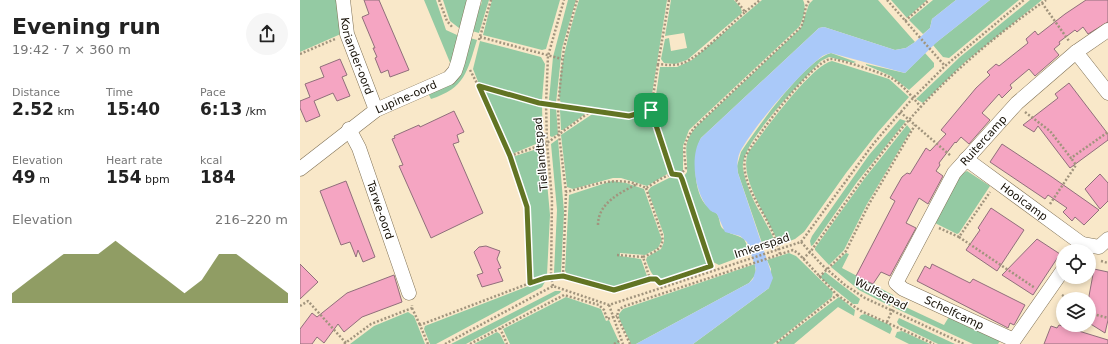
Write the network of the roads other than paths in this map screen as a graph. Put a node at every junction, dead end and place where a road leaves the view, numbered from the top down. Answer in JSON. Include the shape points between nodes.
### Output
{"nodes":[{"id":1,"x":343,"y":0,"type":"edge"},
{"id":2,"x":474,"y":0,"type":"edge"},
{"id":3,"x":1108,"y":30,"type":"edge"},
{"id":4,"x":1076,"y":52,"type":"junction"},
{"id":5,"x":1108,"y":93,"type":"edge"},
{"id":6,"x":376,"y":110,"type":"junction"},
{"id":7,"x":349,"y":129,"type":"junction"},
{"id":8,"x":963,"y":162,"type":"junction"},
{"id":9,"x":300,"y":169,"type":"edge"},
{"id":10,"x":1108,"y":239,"type":"edge"},
{"id":11,"x":1076,"y":244,"type":"edge"},
{"id":12,"x":1096,"y":248,"type":"edge"},
{"id":13,"x":1056,"y":281,"type":"edge"},
{"id":14,"x":899,"y":286,"type":"joint"},
{"id":15,"x":409,"y":293,"type":"road end"}],
"edges":[{"from":1,"to":6,"type":"street","name":"Koriander-oord","via":[[347,34]]},
{"from":2,"to":6,"type":"street","name":"Lupine-oord","via":[[458,62],[449,78]]},
{"from":3,"to":4,"type":"street","name":"Ruitercamp"},
{"from":4,"to":5,"type":"street"},
{"from":4,"to":8,"type":"street","name":"Ruitercamp","via":[[1016,105]]},
{"from":6,"to":7,"type":"street","name":"Lupine-oord"},
{"from":7,"to":9,"type":"street","name":"Lupine-oord"},
{"from":7,"to":15,"type":"street","name":"Tarwe-oord","via":[[359,148]]},
{"from":8,"to":11,"type":"street","name":"Hooicamp","via":[[997,182],[1043,215]]},
{"from":8,"to":14,"type":"street","name":"Ruitercamp","via":[[954,173],[928,222]]},
{"from":10,"to":12,"type":"street"},
{"from":13,"to":14,"type":"street","name":"Schelfcamp","via":[[1014,340]]}]}
